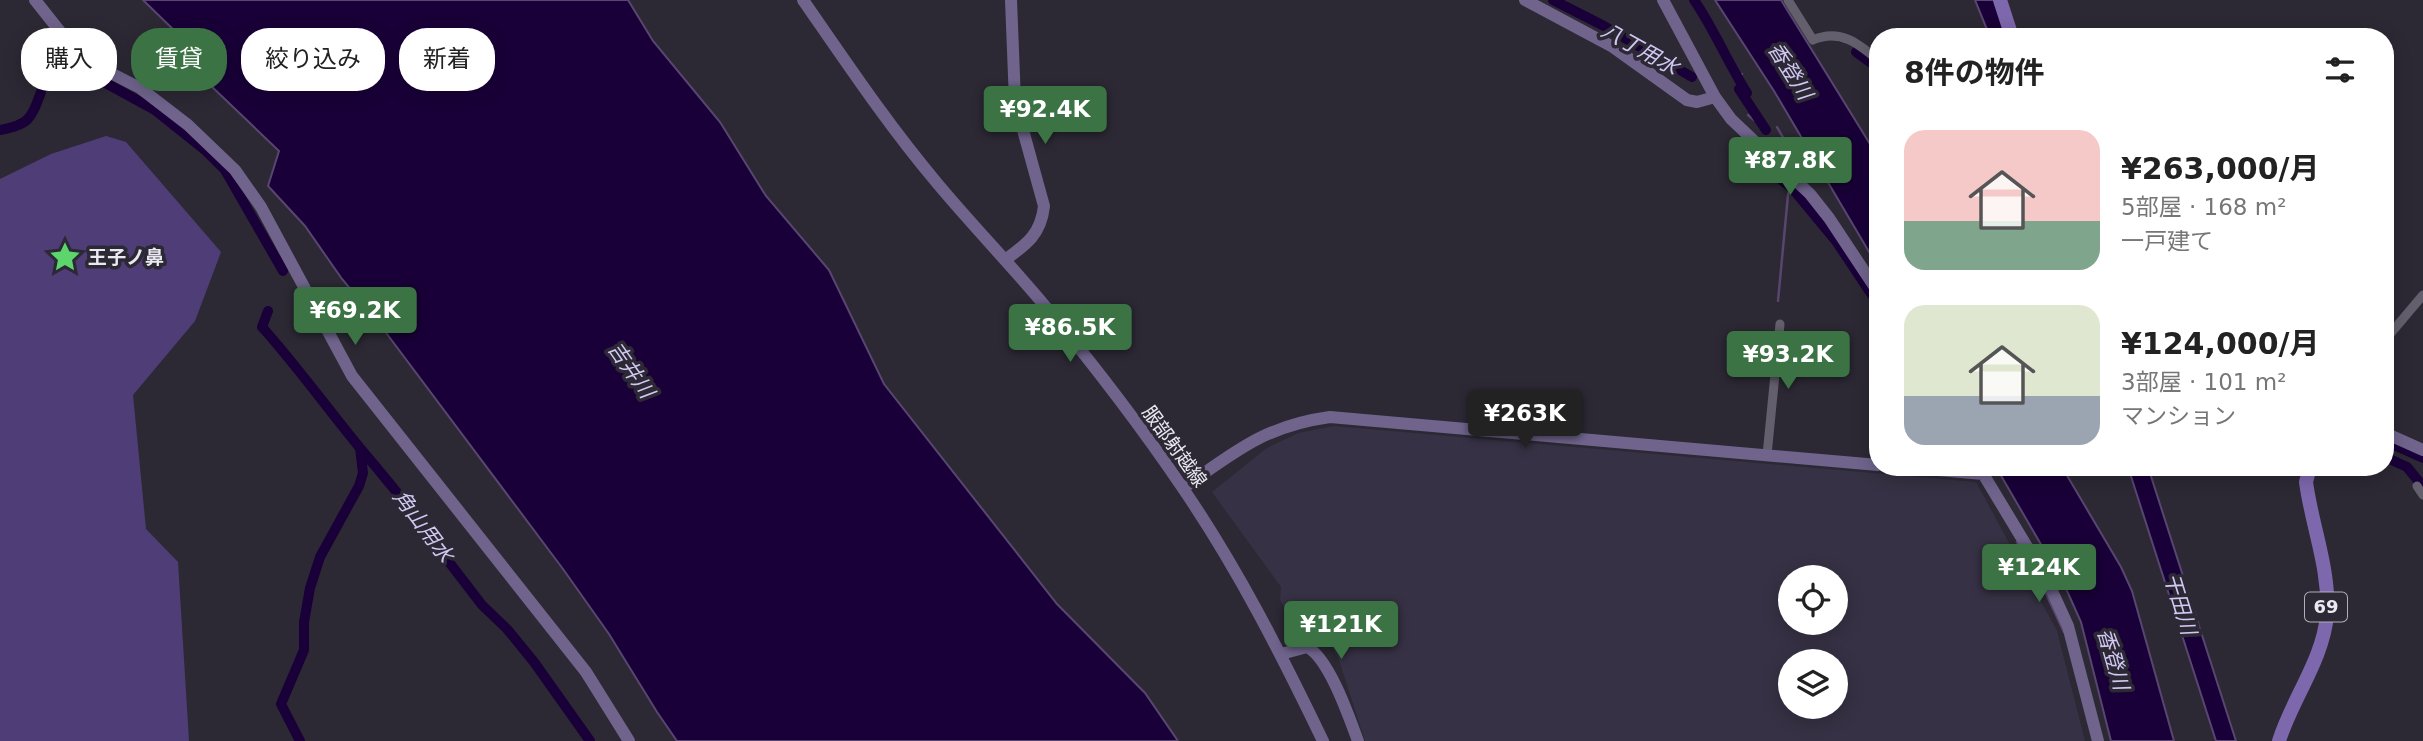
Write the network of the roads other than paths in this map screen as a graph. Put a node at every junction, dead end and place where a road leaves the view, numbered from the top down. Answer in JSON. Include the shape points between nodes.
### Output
{"nodes":[{"id":1,"x":35,"y":0,"type":"edge"},
{"id":2,"x":803,"y":0,"type":"edge"},
{"id":3,"x":1011,"y":0,"type":"edge"},
{"id":4,"x":1525,"y":0,"type":"edge"},
{"id":5,"x":1663,"y":0,"type":"edge"},
{"id":6,"x":1788,"y":0,"type":"edge"},
{"id":7,"x":2000,"y":0,"type":"edge"},
{"id":8,"x":2009,"y":28,"type":"edge"},
{"id":9,"x":1869,"y":52,"type":"edge"},
{"id":10,"x":1715,"y":97,"type":"junction"},
{"id":11,"x":1005,"y":260,"type":"junction"},
{"id":12,"x":1869,"y":278,"type":"edge"},
{"id":13,"x":2423,"y":295,"type":"edge"},
{"id":14,"x":1780,"y":324,"type":"dead end"},
{"id":15,"x":2394,"y":329,"type":"edge"},
{"id":16,"x":2394,"y":437,"type":"edge"},
{"id":17,"x":2423,"y":450,"type":"edge"},
{"id":18,"x":1767,"y":455,"type":"junction"},
{"id":19,"x":1869,"y":464,"type":"edge"},
{"id":20,"x":1984,"y":476,"type":"edge"},
{"id":21,"x":2308,"y":476,"type":"edge"},
{"id":22,"x":2417,"y":486,"type":"dead end"},
{"id":23,"x":1183,"y":488,"type":"junction"},
{"id":24,"x":2423,"y":495,"type":"edge"},
{"id":25,"x":1281,"y":654,"type":"junction"},
{"id":26,"x":629,"y":741,"type":"edge"},
{"id":27,"x":1323,"y":741,"type":"edge"},
{"id":28,"x":1358,"y":741,"type":"edge"},
{"id":29,"x":2098,"y":741,"type":"edge"},
{"id":30,"x":2279,"y":741,"type":"edge"}],
"edges":[{"from":1,"to":26,"type":"street","via":[[77,53],[140,88],[235,170],[261,206],[352,376],[586,672]]},
{"from":2,"to":11,"type":"street","name":"服部射越線","via":[[898,135]]},
{"from":3,"to":11,"type":"street","via":[[1015,101],[1044,206],[1034,236]]},
{"from":4,"to":10,"type":"street","via":[[1612,47],[1687,100]]},
{"from":5,"to":10,"type":"street"},
{"from":6,"to":9,"type":"street","via":[[1813,40],[1842,37]]},
{"from":7,"to":8,"type":"main road"},
{"from":10,"to":12,"type":"street","via":[[1731,119],[1810,194]]},
{"from":11,"to":23,"type":"street","name":"服部射越線","via":[[1093,367]]},
{"from":13,"to":15,"type":"street"},
{"from":14,"to":18,"type":"street"},
{"from":16,"to":17,"type":"street"},
{"from":18,"to":19,"type":"street"},
{"from":18,"to":23,"type":"street","via":[[1329,417],[1261,436]]},
{"from":20,"to":29,"type":"street","via":[[2047,580],[2068,626]]},
{"from":21,"to":30,"type":"main road","number":"69","via":[[2326,572],[2327,616],[2317,652]]},
{"from":22,"to":24,"type":"street"},
{"from":23,"to":25,"type":"street","name":"服部射越線"},
{"from":25,"to":27,"type":"street","name":"服部射越線"},
{"from":25,"to":28,"type":"street","via":[[1307,647],[1314,651],[1345,706]]}]}
